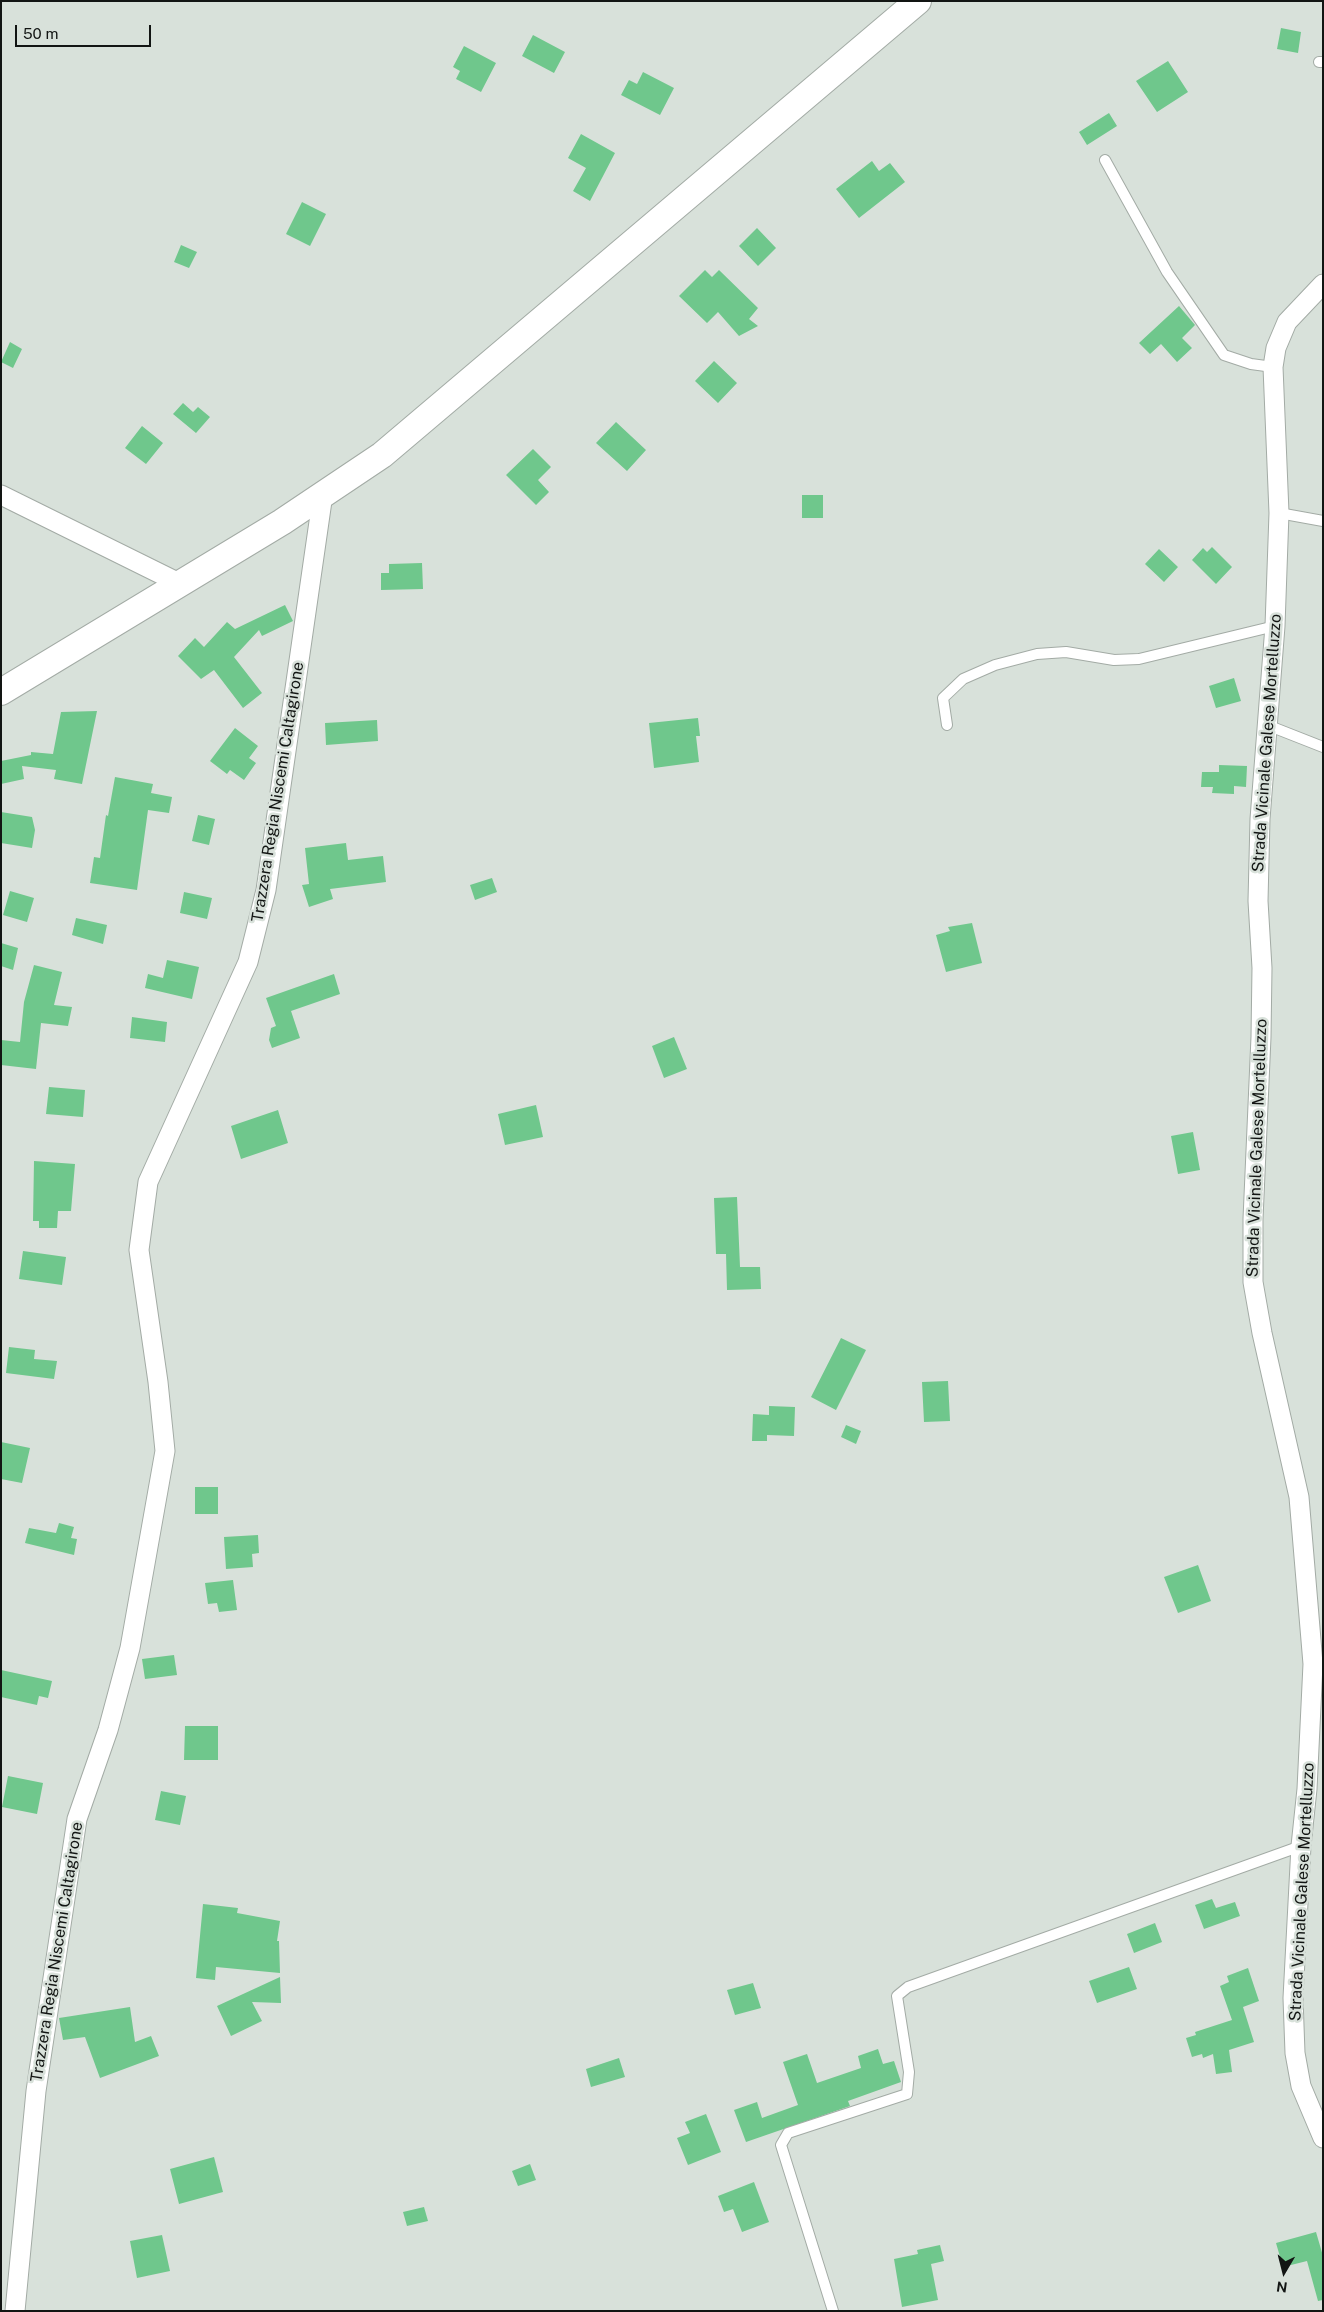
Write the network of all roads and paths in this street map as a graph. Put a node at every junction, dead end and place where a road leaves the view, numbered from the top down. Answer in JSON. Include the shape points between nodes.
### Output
{"nodes":[{"id":1,"x":918,"y":1,"type":"edge"},
{"id":2,"x":1105,"y":160,"type":"dead end"},
{"id":3,"x":1323,"y":284,"type":"edge"},
{"id":4,"x":1273,"y":367,"type":"junction"},
{"id":5,"x":323,"y":494,"type":"junction"},
{"id":6,"x":1,"y":495,"type":"edge"},
{"id":7,"x":1279,"y":513,"type":"junction"},
{"id":8,"x":1323,"y":521,"type":"edge"},
{"id":9,"x":181,"y":584,"type":"junction"},
{"id":10,"x":1275,"y":626,"type":"junction"},
{"id":11,"x":1,"y":692,"type":"edge"},
{"id":12,"x":947,"y":725,"type":"dead end"},
{"id":13,"x":1267,"y":725,"type":"junction"},
{"id":14,"x":1323,"y":747,"type":"edge"},
{"id":15,"x":1301,"y":1846,"type":"junction"},
{"id":16,"x":1323,"y":2138,"type":"edge"},
{"id":17,"x":15,"y":2311,"type":"edge"},
{"id":18,"x":834,"y":2311,"type":"edge"}],
"edges":[{"from":1,"to":5,"type":"main road","via":[[382,455]]},
{"from":2,"to":4,"type":"lane","via":[[1167,272],[1224,355],[1250,364]]},
{"from":3,"to":4,"type":"street","name":"Strada Vicinale Galese Mortelluzzo","via":[[1287,322],[1276,348]]},
{"from":4,"to":7,"type":"street","name":"Strada Vicinale Galese Mortelluzzo"},
{"from":5,"to":9,"type":"main road"},
{"from":5,"to":17,"type":"street","name":"Trazzera Regia Niscemi Caltagirone","via":[[266,890],[248,962],[148,1182],[139,1250],[165,1451],[130,1648],[108,1730],[77,1819],[36,2091]]},
{"from":6,"to":9,"type":"street"},
{"from":7,"to":8,"type":"lane"},
{"from":7,"to":10,"type":"street","name":"Strada Vicinale Galese Mortelluzzo"},
{"from":9,"to":11,"type":"main road"},
{"from":10,"to":12,"type":"lane","via":[[1139,659],[1114,660],[1066,652],[1037,654],[995,664],[963,679],[943,698]]},
{"from":10,"to":13,"type":"street","name":"Strada Vicinale Galese Mortelluzzo"},
{"from":13,"to":14,"type":"lane"},
{"from":13,"to":15,"type":"street","name":"Strada Vicinale Galese Mortelluzzo","via":[[1260,819],[1261,1037],[1253,1282],[1299,1497],[1308,1590],[1313,1664]]},
{"from":15,"to":16,"type":"street","name":"Strada Vicinale Galese Mortelluzzo","via":[[1293,1998],[1295,2052],[1301,2086]]},
{"from":15,"to":18,"type":"lane","via":[[908,1987],[897,1996],[909,2072],[907,2094],[788,2133],[781,2145]]}]}
